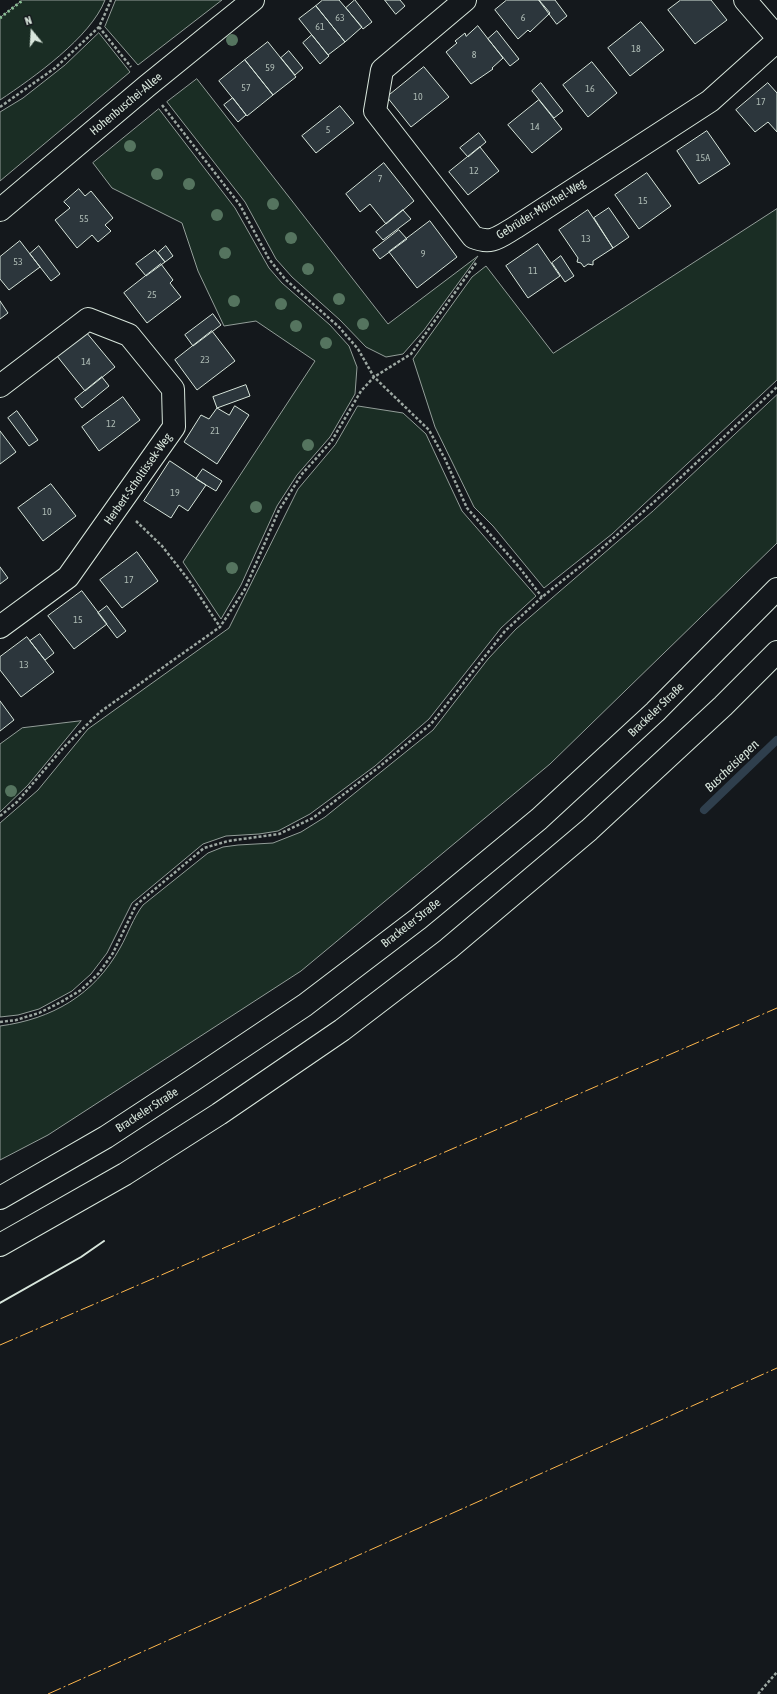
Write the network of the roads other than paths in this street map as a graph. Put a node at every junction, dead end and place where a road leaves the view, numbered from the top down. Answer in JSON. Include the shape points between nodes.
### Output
{"nodes":[{"id":1,"x":253,"y":0,"type":"edge"},
{"id":2,"x":465,"y":0,"type":"edge"},
{"id":3,"x":745,"y":0,"type":"edge"},
{"id":4,"x":777,"y":37,"type":"edge"},
{"id":5,"x":777,"y":41,"type":"edge"},
{"id":6,"x":0,"y":210,"type":"edge"},
{"id":7,"x":0,"y":386,"type":"edge"},
{"id":8,"x":777,"y":590,"type":"edge"},
{"id":9,"x":0,"y":627,"type":"edge"},
{"id":10,"x":777,"y":652,"type":"edge"},
{"id":11,"x":0,"y":1198,"type":"edge"},
{"id":12,"x":0,"y":1245,"type":"edge"}],
"edges":[{"from":1,"to":6,"type":"main road","name":"Hohenbuschei-Allee"},
{"from":2,"to":5,"type":"main road","name":"Gebrüder-Mörchel-Weg","via":[[382,70],[375,111],[473,238],[484,242],[516,227],[710,101]]},
{"from":3,"to":4,"type":"main road"},
{"from":7,"to":9,"type":"main road","name":"Herbert-Scholtissek-Weg","via":[[88,319],[129,335],[173,389],[174,428],[68,577]]},
{"from":8,"to":11,"type":"main road","name":"Brackeler Straße","via":[[655,712],[545,814],[418,919],[305,1005],[199,1076],[106,1137]]},
{"from":10,"to":12,"type":"main road","via":[[723,706],[589,830],[448,949],[348,1025],[219,1114],[125,1174]]}]}
